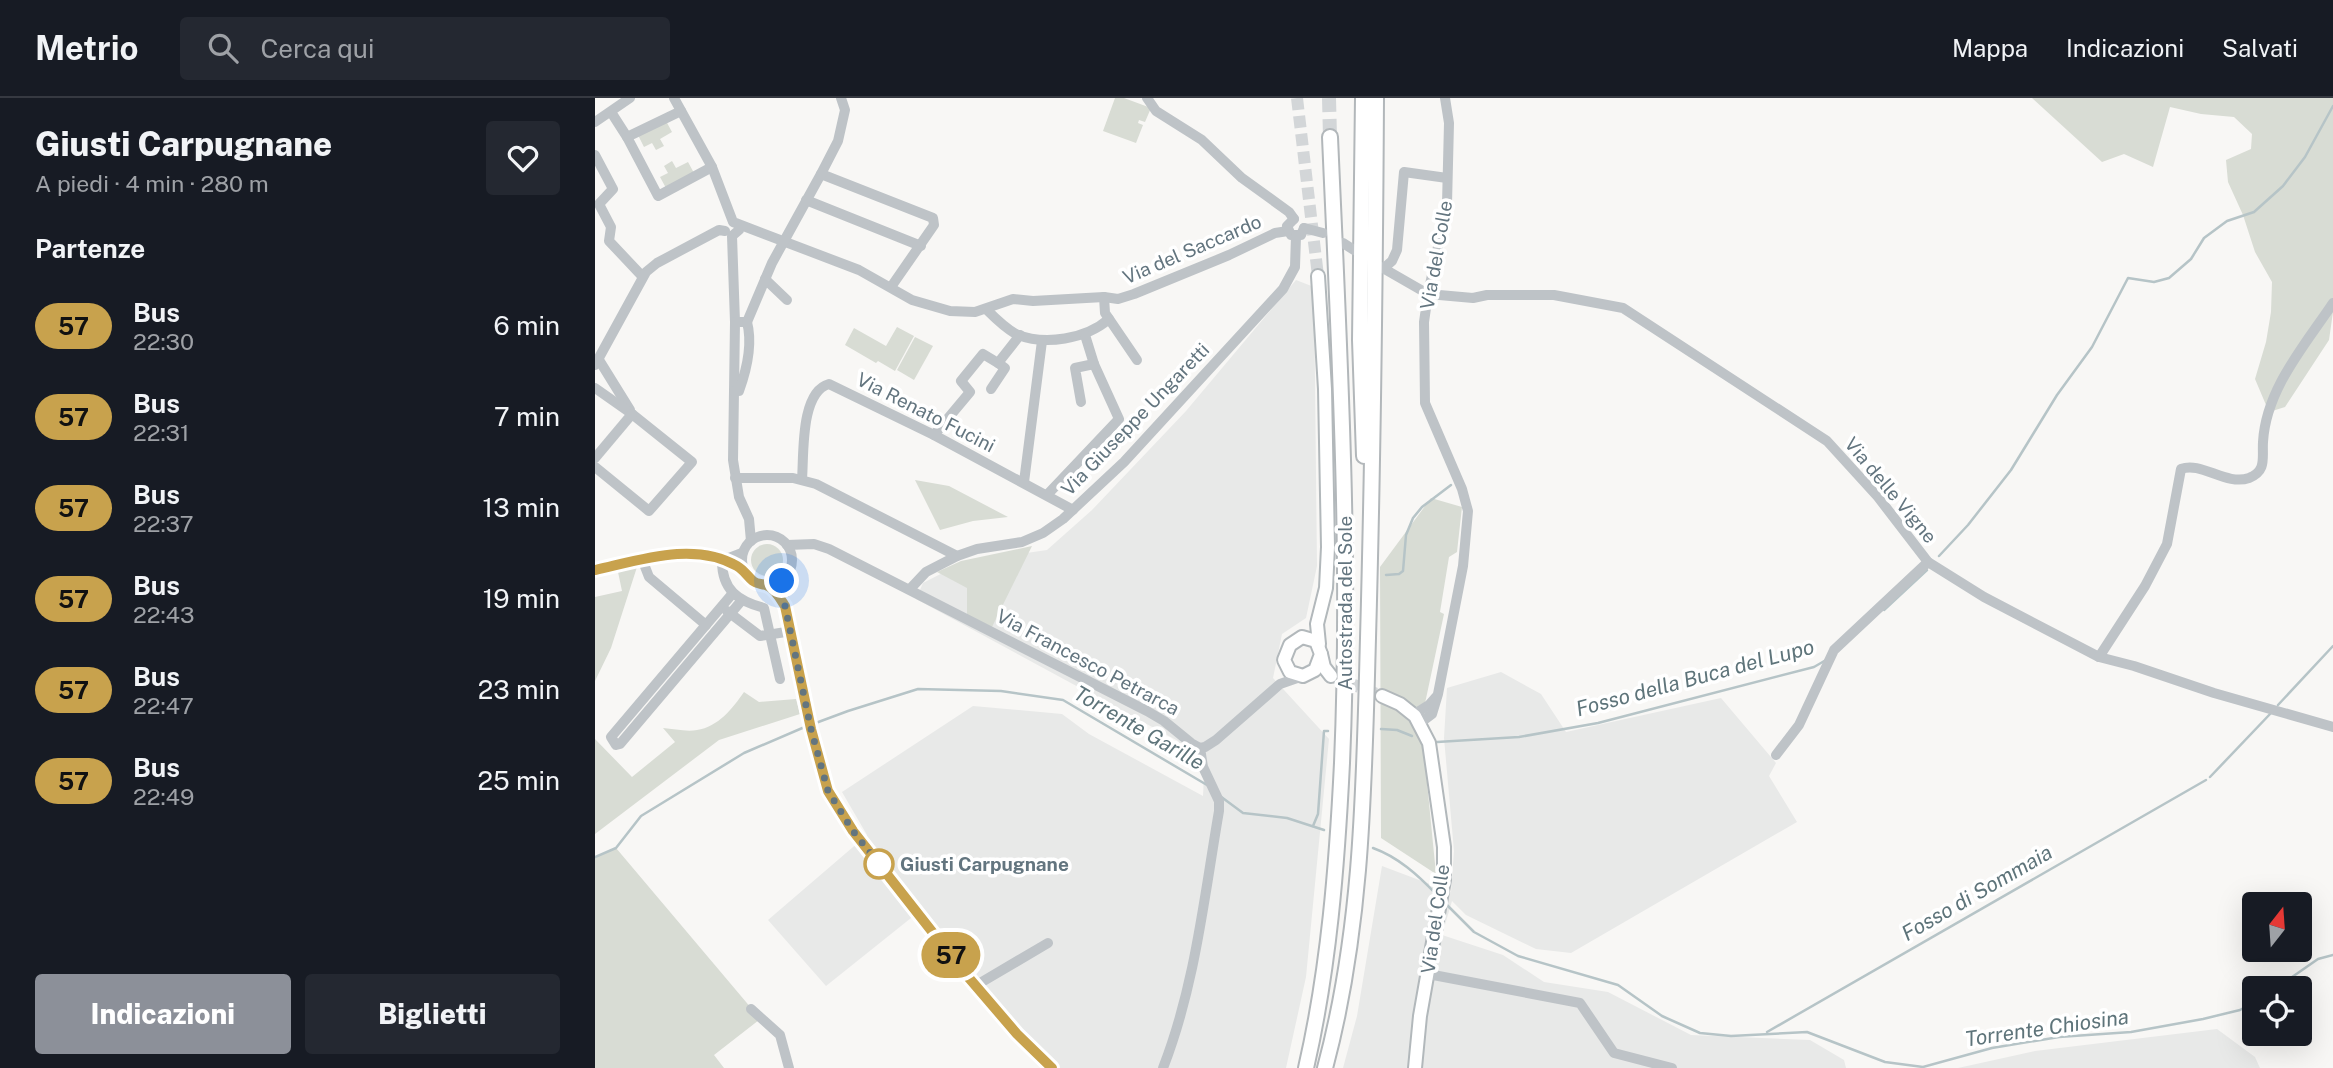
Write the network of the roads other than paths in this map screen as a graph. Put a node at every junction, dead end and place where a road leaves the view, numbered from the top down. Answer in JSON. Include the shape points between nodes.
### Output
{"nodes":[{"id":1,"x":630,"y":98,"type":"edge"},
{"id":2,"x":674,"y":98,"type":"edge"},
{"id":3,"x":841,"y":98,"type":"edge"},
{"id":4,"x":1147,"y":98,"type":"edge"},
{"id":5,"x":1363,"y":98,"type":"edge"},
{"id":6,"x":1376,"y":98,"type":"edge"},
{"id":7,"x":1445,"y":98,"type":"edge"},
{"id":8,"x":681,"y":111,"type":"junction"},
{"id":9,"x":611,"y":112,"type":"junction"},
{"id":10,"x":595,"y":122,"type":"edge"},
{"id":11,"x":627,"y":137,"type":"junction"},
{"id":12,"x":1330,"y":137,"type":"tunnel mouth"},
{"id":13,"x":595,"y":155,"type":"edge"},
{"id":14,"x":708,"y":169,"type":"junction"},
{"id":15,"x":821,"y":174,"type":"junction"},
{"id":16,"x":1447,"y":178,"type":"junction"},
{"id":17,"x":806,"y":200,"type":"junction"},
{"id":18,"x":1294,"y":219,"type":"junction"},
{"id":19,"x":733,"y":228,"type":"junction"},
{"id":20,"x":1304,"y":228,"type":"junction"},
{"id":21,"x":1323,"y":233,"type":"dead end"},
{"id":22,"x":1292,"y":234,"type":"junction"},
{"id":23,"x":783,"y":243,"type":"junction"},
{"id":24,"x":1343,"y":243,"type":"dead end"},
{"id":25,"x":921,"y":246,"type":"junction"},
{"id":26,"x":1354,"y":250,"type":"dead end"},
{"id":27,"x":642,"y":276,"type":"junction"},
{"id":28,"x":1318,"y":276,"type":"tunnel mouth"},
{"id":29,"x":765,"y":279,"type":"junction"},
{"id":30,"x":891,"y":287,"type":"junction"},
{"id":31,"x":1428,"y":294,"type":"junction"},
{"id":32,"x":1104,"y":297,"type":"junction"},
{"id":33,"x":787,"y":300,"type":"dead end"},
{"id":34,"x":2333,"y":303,"type":"edge"},
{"id":35,"x":987,"y":310,"type":"junction"},
{"id":36,"x":1109,"y":319,"type":"junction"},
{"id":37,"x":735,"y":322,"type":"junction"},
{"id":38,"x":747,"y":322,"type":"junction"},
{"id":39,"x":1020,"y":335,"type":"junction"},
{"id":40,"x":1085,"y":335,"type":"junction"},
{"id":41,"x":1042,"y":341,"type":"junction"},
{"id":42,"x":1137,"y":360,"type":"dead end"},
{"id":43,"x":597,"y":363,"type":"edge"},
{"id":44,"x":997,"y":363,"type":"junction"},
{"id":45,"x":1094,"y":365,"type":"junction"},
{"id":46,"x":595,"y":388,"type":"edge"},
{"id":47,"x":991,"y":389,"type":"dead end"},
{"id":48,"x":736,"y":391,"type":"junction"},
{"id":49,"x":1081,"y":402,"type":"dead end"},
{"id":50,"x":632,"y":414,"type":"junction"},
{"id":51,"x":934,"y":435,"type":"junction"},
{"id":52,"x":595,"y":458,"type":"edge"},
{"id":53,"x":595,"y":467,"type":"edge"},
{"id":54,"x":735,"y":478,"type":"junction"},
{"id":55,"x":802,"y":479,"type":"junction"},
{"id":56,"x":1024,"y":482,"type":"junction"},
{"id":57,"x":1047,"y":495,"type":"junction"},
{"id":58,"x":1073,"y":510,"type":"junction"},
{"id":59,"x":750,"y":521,"type":"junction"},
{"id":60,"x":766,"y":535,"type":"junction"},
{"id":61,"x":751,"y":541,"type":"junction"},
{"id":62,"x":787,"y":545,"type":"junction"},
{"id":63,"x":808,"y":545,"type":"junction"},
{"id":64,"x":743,"y":553,"type":"junction"},
{"id":65,"x":957,"y":556,"type":"junction"},
{"id":66,"x":709,"y":557,"type":"junction"},
{"id":67,"x":642,"y":559,"type":"junction"},
{"id":68,"x":722,"y":561,"type":"junction"},
{"id":69,"x":1928,"y":562,"type":"junction"},
{"id":70,"x":792,"y":563,"type":"junction"},
{"id":71,"x":595,"y":570,"type":"edge"},
{"id":72,"x":744,"y":571,"type":"junction"},
{"id":73,"x":782,"y":581,"type":"junction"},
{"id":74,"x":768,"y":586,"type":"junction"},
{"id":75,"x":910,"y":589,"type":"junction"},
{"id":76,"x":737,"y":597,"type":"junction"},
{"id":77,"x":722,"y":606,"type":"junction"},
{"id":78,"x":785,"y":606,"type":"junction"},
{"id":79,"x":730,"y":614,"type":"junction"},
{"id":80,"x":1369,"y":618,"type":"junction"},
{"id":81,"x":1317,"y":624,"type":"junction"},
{"id":82,"x":706,"y":625,"type":"junction"},
{"id":83,"x":792,"y":631,"type":"junction"},
{"id":84,"x":770,"y":636,"type":"junction"},
{"id":85,"x":1302,"y":637,"type":"junction"},
{"id":86,"x":695,"y":647,"type":"junction"},
{"id":87,"x":1320,"y":649,"type":"junction"},
{"id":88,"x":2099,"y":657,"type":"junction"},
{"id":89,"x":1285,"y":665,"type":"junction"},
{"id":90,"x":1307,"y":675,"type":"junction"},
{"id":91,"x":780,"y":679,"type":"dead end"},
{"id":92,"x":1280,"y":684,"type":"junction"},
{"id":93,"x":1382,"y":696,"type":"tunnel mouth"},
{"id":94,"x":1416,"y":719,"type":"junction"},
{"id":95,"x":2333,"y":727,"type":"edge"},
{"id":96,"x":1200,"y":748,"type":"junction"},
{"id":97,"x":1776,"y":755,"type":"dead end"},
{"id":98,"x":1048,"y":943,"type":"dead end"},
{"id":99,"x":1427,"y":974,"type":"junction"},
{"id":100,"x":975,"y":986,"type":"junction"},
{"id":101,"x":751,"y":1009,"type":"dead end"},
{"id":102,"x":789,"y":1068,"type":"edge"},
{"id":103,"x":1052,"y":1068,"type":"edge"},
{"id":104,"x":1163,"y":1068,"type":"edge"},
{"id":105,"x":1306,"y":1068,"type":"edge"},
{"id":106,"x":1325,"y":1068,"type":"edge"},
{"id":107,"x":1415,"y":1068,"type":"edge"},
{"id":108,"x":1672,"y":1068,"type":"edge"}],
"edges":[{"from":1,"to":9,"type":"street"},
{"from":2,"to":8,"type":"street"},
{"from":3,"to":15,"type":"street","via":[[845,110],[838,141]]},
{"from":4,"to":18,"type":"street","via":[[1156,111],[1202,140]]},
{"from":5,"to":80,"type":"highway","name":"Autostrada del Sole","via":[[1360,340]]},
{"from":6,"to":80,"type":"highway","name":"Autostrada del Sole"},
{"from":7,"to":16,"type":"street","name":"Via del Colle"},
{"from":8,"to":11,"type":"street"},
{"from":8,"to":14,"type":"street"},
{"from":9,"to":10,"type":"street"},
{"from":9,"to":11,"type":"street"},
{"from":11,"to":14,"type":"street","via":[[658,196]]},
{"from":12,"to":105,"type":"highway","name":"Autostrada del Sole","via":[[1347,590],[1346,675],[1327,954]]},
{"from":13,"to":27,"type":"street","via":[[614,189],[599,204],[611,227],[609,241]]},
{"from":14,"to":19,"type":"street"},
{"from":15,"to":17,"type":"street"},
{"from":15,"to":25,"type":"street","via":[[933,218],[934,225]]},
{"from":16,"to":31,"type":"street","name":"Via del Colle","via":[[1447,204]]},
{"from":16,"to":31,"type":"street","via":[[1403,172],[1397,250],[1383,267]]},
{"from":17,"to":23,"type":"street"},
{"from":17,"to":25,"type":"street"},
{"from":18,"to":20,"type":"street","via":[[1301,220]]},
{"from":18,"to":22,"type":"street","via":[[1288,224]]},
{"from":19,"to":23,"type":"street","name":"Via del Saccardo","via":[[751,229]]},
{"from":19,"to":27,"type":"street","via":[[719,230]]},
{"from":19,"to":37,"type":"street"},
{"from":20,"to":21,"type":"street"},
{"from":20,"to":22,"type":"street","via":[[1301,235]]},
{"from":22,"to":32,"type":"street","name":"Via del Saccardo","via":[[1275,233],[1135,294]]},
{"from":22,"to":58,"type":"street","name":"Via Giuseppe Ungaretti","via":[[1295,267],[1283,289],[1124,462]]},
{"from":23,"to":29,"type":"street"},
{"from":23,"to":30,"type":"street","name":"Via del Saccardo","via":[[859,270]]},
{"from":24,"to":26,"type":"street"},
{"from":25,"to":30,"type":"street"},
{"from":27,"to":43,"type":"street"},
{"from":28,"to":81,"type":"main road","via":[[1328,547],[1326,589]]},
{"from":29,"to":33,"type":"street"},
{"from":29,"to":38,"type":"street"},
{"from":30,"to":35,"type":"street","name":"Via del Saccardo","via":[[929,306],[950,311]]},
{"from":31,"to":69,"type":"street","name":"Via delle Vigne","via":[[1473,298],[1554,295],[1623,308],[1827,441]]},
{"from":31,"to":94,"type":"street","name":"Via del Colle","via":[[1425,402],[1468,510],[1463,566],[1438,694]]},
{"from":32,"to":35,"type":"street","name":"Via del Saccardo","via":[[1013,299]]},
{"from":32,"to":36,"type":"street"},
{"from":34,"to":88,"type":"street","via":[[2276,392],[2258,474],[2232,480],[2190,467],[2181,469],[2167,544]]},
{"from":35,"to":39,"type":"street"},
{"from":36,"to":40,"type":"street"},
{"from":36,"to":42,"type":"street"},
{"from":37,"to":38,"type":"street"},
{"from":37,"to":48,"type":"street"},
{"from":38,"to":48,"type":"street","via":[[748,358]]},
{"from":39,"to":41,"type":"street"},
{"from":39,"to":44,"type":"street"},
{"from":40,"to":41,"type":"street"},
{"from":40,"to":45,"type":"street"},
{"from":41,"to":56,"type":"street"},
{"from":43,"to":50,"type":"street"},
{"from":44,"to":47,"type":"street","via":[[1005,368]]},
{"from":44,"to":51,"type":"street","via":[[983,354],[961,381],[970,392]]},
{"from":45,"to":49,"type":"street","via":[[1075,368]]},
{"from":45,"to":57,"type":"street","via":[[1119,419]]},
{"from":46,"to":50,"type":"street"},
{"from":48,"to":54,"type":"street"},
{"from":50,"to":52,"type":"street"},
{"from":50,"to":53,"type":"street","via":[[692,462],[649,511]]},
{"from":51,"to":55,"type":"street","name":"Via Renato Fucini","via":[[825,384],[809,406]]},
{"from":51,"to":56,"type":"street","name":"Via Renato Fucini"},
{"from":54,"to":55,"type":"street"},
{"from":54,"to":59,"type":"street"},
{"from":55,"to":65,"type":"street"},
{"from":56,"to":57,"type":"street","name":"Via Renato Fucini"},
{"from":57,"to":58,"type":"street","name":"Via Renato Fucini"},
{"from":58,"to":65,"type":"street","name":"Via Giuseppe Ungaretti","via":[[1030,539]]},
{"from":59,"to":60,"type":"street"},
{"from":59,"to":61,"type":"street"},
{"from":60,"to":61,"type":"street"},
{"from":60,"to":62,"type":"street"},
{"from":61,"to":64,"type":"street"},
{"from":62,"to":63,"type":"street","name":"Via Francesco Petrarca"},
{"from":62,"to":70,"type":"street"},
{"from":63,"to":70,"type":"street"},
{"from":63,"to":75,"type":"street","name":"Via Francesco Petrarca","via":[[820,545]]},
{"from":64,"to":66,"type":"street"},
{"from":64,"to":72,"type":"street"},
{"from":65,"to":75,"type":"street","name":"Via Giuseppe Ungaretti","via":[[926,572]]},
{"from":66,"to":67,"type":"street","via":[[676,553]]},
{"from":66,"to":68,"type":"street"},
{"from":67,"to":71,"type":"street"},
{"from":67,"to":82,"type":"street","via":[[649,578]]},
{"from":68,"to":72,"type":"street"},
{"from":68,"to":76,"type":"street","via":[[722,573]]},
{"from":69,"to":88,"type":"street","name":"Via delle Vigne"},
{"from":69,"to":97,"type":"street","via":[[1834,650],[1799,725]]},
{"from":70,"to":73,"type":"street"},
{"from":72,"to":74,"type":"street","via":[[750,579]]},
{"from":73,"to":74,"type":"street"},
{"from":73,"to":78,"type":"street"},
{"from":74,"to":78,"type":"street"},
{"from":75,"to":96,"type":"street","name":"Via Francesco Petrarca","via":[[1155,716]]},
{"from":76,"to":77,"type":"street"},
{"from":76,"to":79,"type":"street"},
{"from":76,"to":84,"type":"street","via":[[764,608]]},
{"from":77,"to":79,"type":"street"},
{"from":77,"to":82,"type":"street"},
{"from":78,"to":83,"type":"street"},
{"from":79,"to":84,"type":"street","via":[[760,636]]},
{"from":79,"to":86,"type":"street"},
{"from":80,"to":106,"type":"highway","name":"Autostrada del Sole","via":[[1361,859],[1337,1024]]},
{"from":81,"to":85,"type":"main road"},
{"from":81,"to":87,"type":"main road"},
{"from":82,"to":86,"type":"street"},
{"from":83,"to":84,"type":"street"},
{"from":83,"to":100,"type":"street","via":[[828,791],[853,831]]},
{"from":84,"to":91,"type":"street"},
{"from":85,"to":87,"type":"main road","via":[[1311,638]]},
{"from":85,"to":89,"type":"main road","via":[[1290,645]]},
{"from":86,"to":86,"type":"street","via":[[611,737],[616,745],[620,744]]},
{"from":87,"to":90,"type":"main road"},
{"from":88,"to":95,"type":"street","name":"Via delle Vigne"},
{"from":89,"to":90,"type":"main road","via":[[1294,675]]},
{"from":89,"to":92,"type":"street"},
{"from":90,"to":92,"type":"street"},
{"from":92,"to":96,"type":"street","via":[[1216,740]]},
{"from":93,"to":94,"type":"main road"},
{"from":94,"to":99,"type":"main road","name":"Via del Colle","via":[[1429,743],[1444,847],[1444,880]]},
{"from":96,"to":104,"type":"street","via":[[1219,811],[1195,958]]},
{"from":98,"to":100,"type":"street"},
{"from":99,"to":107,"type":"main road","name":"Via del Colle"},
{"from":99,"to":108,"type":"street","via":[[1580,1003],[1614,1053]]},
{"from":100,"to":103,"type":"street"},
{"from":101,"to":102,"type":"street","via":[[779,1035]]}]}
